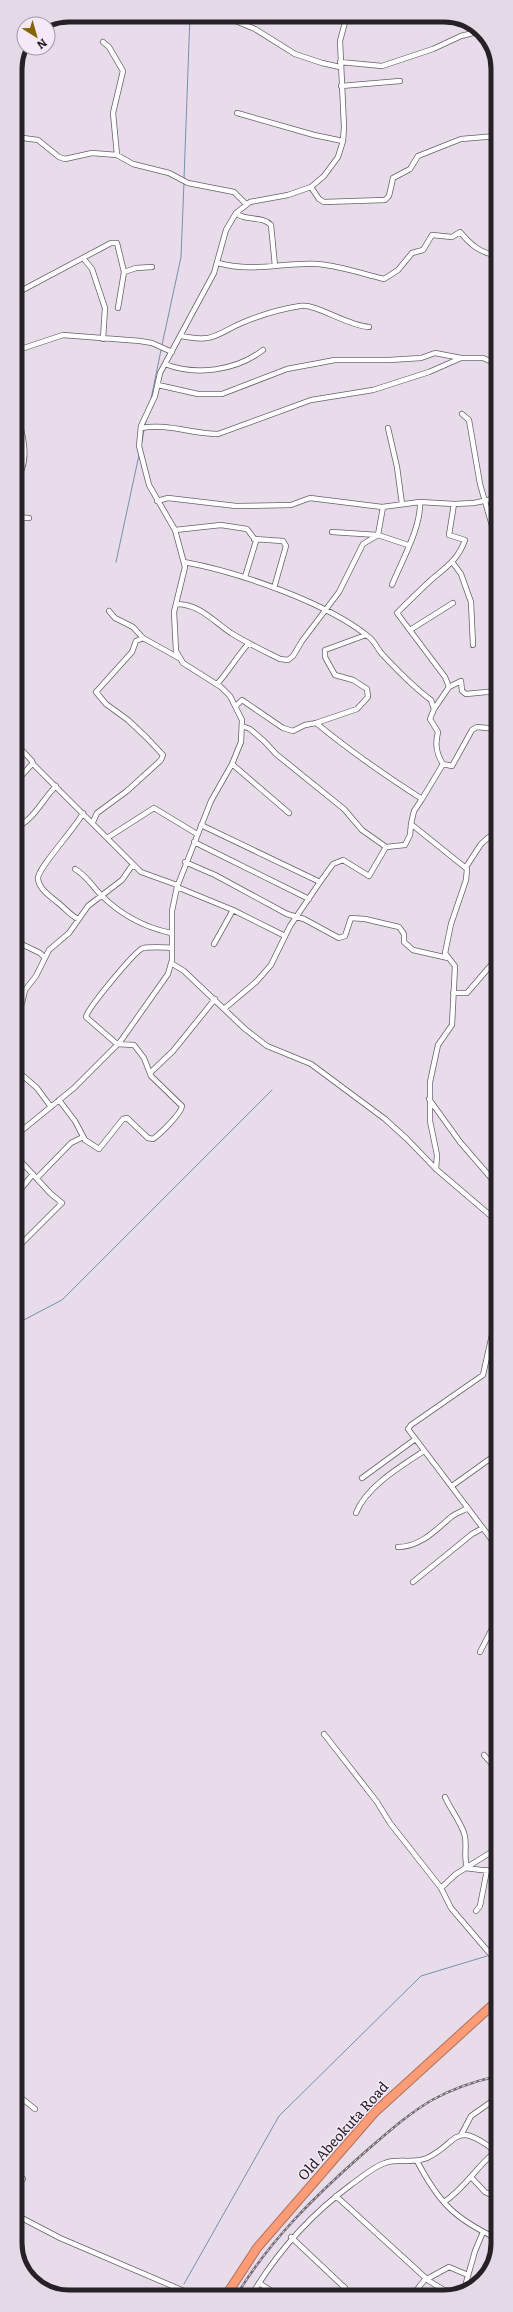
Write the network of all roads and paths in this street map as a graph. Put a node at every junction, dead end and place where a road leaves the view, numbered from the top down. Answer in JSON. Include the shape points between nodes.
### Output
{"nodes":[{"id":1,"x":238,"y":22,"type":"edge"},
{"id":2,"x":345,"y":22,"type":"edge"},
{"id":3,"x":474,"y":33,"type":"edge"},
{"id":4,"x":103,"y":42,"type":"dead end"},
{"id":5,"x":340,"y":64,"type":"junction"},
{"id":6,"x":400,"y":81,"type":"dead end"},
{"id":7,"x":341,"y":86,"type":"junction"},
{"id":8,"x":237,"y":113,"type":"dead end"},
{"id":9,"x":491,"y":136,"type":"edge"},
{"id":10,"x":22,"y":139,"type":"edge"},
{"id":11,"x":343,"y":141,"type":"junction"},
{"id":12,"x":117,"y":155,"type":"junction"},
{"id":13,"x":311,"y":187,"type":"junction"},
{"id":14,"x":246,"y":204,"type":"junction"},
{"id":15,"x":236,"y":213,"type":"junction"},
{"id":16,"x":491,"y":255,"type":"edge"},
{"id":17,"x":84,"y":259,"type":"junction"},
{"id":18,"x":218,"y":263,"type":"junction"},
{"id":19,"x":152,"y":266,"type":"dead end"},
{"id":20,"x":275,"y":266,"type":"junction"},
{"id":21,"x":124,"y":272,"type":"junction"},
{"id":22,"x":22,"y":290,"type":"edge"},
{"id":23,"x":118,"y":308,"type":"dead end"},
{"id":24,"x":369,"y":327,"type":"dead end"},
{"id":25,"x":181,"y":336,"type":"junction"},
{"id":26,"x":103,"y":338,"type":"junction"},
{"id":27,"x":22,"y":349,"type":"edge"},
{"id":28,"x":263,"y":350,"type":"dead end"},
{"id":29,"x":172,"y":352,"type":"junction"},
{"id":30,"x":461,"y":358,"type":"junction"},
{"id":31,"x":491,"y":361,"type":"edge"},
{"id":32,"x":165,"y":364,"type":"junction"},
{"id":33,"x":158,"y":385,"type":"junction"},
{"id":34,"x":462,"y":414,"type":"dead end"},
{"id":35,"x":141,"y":428,"type":"junction"},
{"id":36,"x":388,"y":428,"type":"dead end"},
{"id":37,"x":22,"y":440,"type":"edge"},
{"id":38,"x":22,"y":458,"type":"edge"},
{"id":39,"x":491,"y":500,"type":"edge"},
{"id":40,"x":158,"y":501,"type":"junction"},
{"id":41,"x":420,"y":502,"type":"junction"},
{"id":42,"x":484,"y":502,"type":"junction"},
{"id":43,"x":402,"y":504,"type":"junction"},
{"id":44,"x":454,"y":504,"type":"junction"},
{"id":45,"x":384,"y":507,"type":"junction"},
{"id":46,"x":22,"y":518,"type":"edge"},
{"id":47,"x":29,"y":518,"type":"dead end"},
{"id":48,"x":491,"y":524,"type":"edge"},
{"id":49,"x":174,"y":530,"type":"junction"},
{"id":50,"x":332,"y":532,"type":"dead end"},
{"id":51,"x":378,"y":535,"type":"junction"},
{"id":52,"x":254,"y":539,"type":"junction"},
{"id":53,"x":408,"y":545,"type":"junction"},
{"id":54,"x":184,"y":562,"type":"junction"},
{"id":55,"x":453,"y":563,"type":"junction"},
{"id":56,"x":245,"y":577,"type":"junction"},
{"id":57,"x":392,"y":585,"type":"dead end"},
{"id":58,"x":274,"y":588,"type":"junction"},
{"id":59,"x":453,"y":603,"type":"dead end"},
{"id":60,"x":176,"y":604,"type":"junction"},
{"id":61,"x":324,"y":610,"type":"junction"},
{"id":62,"x":109,"y":611,"type":"dead end"},
{"id":63,"x":410,"y":630,"type":"junction"},
{"id":64,"x":366,"y":635,"type":"junction"},
{"id":65,"x":143,"y":638,"type":"junction"},
{"id":66,"x":249,"y":643,"type":"junction"},
{"id":67,"x":473,"y":645,"type":"dead end"},
{"id":68,"x":179,"y":658,"type":"junction"},
{"id":69,"x":217,"y":684,"type":"junction"},
{"id":70,"x":449,"y":687,"type":"junction"},
{"id":71,"x":491,"y":692,"type":"edge"},
{"id":72,"x":236,"y":706,"type":"junction"},
{"id":73,"x":434,"y":709,"type":"junction"},
{"id":74,"x":316,"y":723,"type":"junction"},
{"id":75,"x":242,"y":726,"type":"junction"},
{"id":76,"x":491,"y":728,"type":"edge"},
{"id":77,"x":22,"y":750,"type":"edge"},
{"id":78,"x":33,"y":764,"type":"junction"},
{"id":79,"x":232,"y":764,"type":"junction"},
{"id":80,"x":443,"y":764,"type":"junction"},
{"id":81,"x":22,"y":776,"type":"edge"},
{"id":82,"x":56,"y":786,"type":"junction"},
{"id":83,"x":422,"y":799,"type":"junction"},
{"id":84,"x":83,"y":813,"type":"junction"},
{"id":85,"x":290,"y":813,"type":"dead end"},
{"id":86,"x":93,"y":822,"type":"junction"},
{"id":87,"x":411,"y":824,"type":"junction"},
{"id":88,"x":22,"y":825,"type":"edge"},
{"id":89,"x":201,"y":825,"type":"junction"},
{"id":90,"x":197,"y":834,"type":"junction"},
{"id":91,"x":491,"y":837,"type":"edge"},
{"id":92,"x":107,"y":838,"type":"junction"},
{"id":93,"x":194,"y":842,"type":"junction"},
{"id":94,"x":386,"y":847,"type":"junction"},
{"id":95,"x":185,"y":862,"type":"junction"},
{"id":96,"x":135,"y":866,"type":"junction"},
{"id":97,"x":466,"y":867,"type":"junction"},
{"id":98,"x":75,"y":869,"type":"dead end"},
{"id":99,"x":320,"y":882,"type":"junction"},
{"id":100,"x":177,"y":886,"type":"junction"},
{"id":101,"x":102,"y":896,"type":"junction"},
{"id":102,"x":309,"y":899,"type":"junction"},
{"id":103,"x":233,"y":910,"type":"junction"},
{"id":104,"x":296,"y":917,"type":"junction"},
{"id":105,"x":78,"y":919,"type":"junction"},
{"id":106,"x":171,"y":933,"type":"junction"},
{"id":107,"x":286,"y":936,"type":"junction"},
{"id":108,"x":22,"y":944,"type":"edge"},
{"id":109,"x":214,"y":944,"type":"dead end"},
{"id":110,"x":171,"y":948,"type":"junction"},
{"id":111,"x":45,"y":958,"type":"junction"},
{"id":112,"x":448,"y":958,"type":"junction"},
{"id":113,"x":172,"y":963,"type":"junction"},
{"id":114,"x":491,"y":965,"type":"edge"},
{"id":115,"x":453,"y":993,"type":"junction"},
{"id":116,"x":215,"y":999,"type":"junction"},
{"id":117,"x":22,"y":1001,"type":"edge"},
{"id":118,"x":225,"y":1008,"type":"junction"},
{"id":119,"x":117,"y":1044,"type":"junction"},
{"id":120,"x":150,"y":1073,"type":"junction"},
{"id":121,"x":22,"y":1074,"type":"edge"},
{"id":122,"x":429,"y":1099,"type":"junction"},
{"id":123,"x":59,"y":1100,"type":"junction"},
{"id":124,"x":51,"y":1107,"type":"junction"},
{"id":125,"x":22,"y":1131,"type":"edge"},
{"id":126,"x":83,"y":1137,"type":"junction"},
{"id":127,"x":22,"y":1162,"type":"edge"},
{"id":128,"x":436,"y":1169,"type":"junction"},
{"id":129,"x":35,"y":1176,"type":"junction"},
{"id":130,"x":491,"y":1178,"type":"edge"},
{"id":131,"x":22,"y":1189,"type":"edge"},
{"id":132,"x":491,"y":1216,"type":"edge"},
{"id":133,"x":22,"y":1243,"type":"edge"},
{"id":134,"x":491,"y":1342,"type":"edge"},
{"id":135,"x":414,"y":1440,"type":"junction"},
{"id":136,"x":424,"y":1451,"type":"junction"},
{"id":137,"x":491,"y":1458,"type":"edge"},
{"id":138,"x":362,"y":1478,"type":"dead end"},
{"id":139,"x":452,"y":1486,"type":"junction"},
{"id":140,"x":468,"y":1508,"type":"junction"},
{"id":141,"x":356,"y":1513,"type":"dead end"},
{"id":142,"x":483,"y":1528,"type":"junction"},
{"id":143,"x":491,"y":1539,"type":"edge"},
{"id":144,"x":398,"y":1547,"type":"dead end"},
{"id":145,"x":413,"y":1582,"type":"dead end"},
{"id":146,"x":491,"y":1631,"type":"edge"},
{"id":147,"x":480,"y":1652,"type":"dead end"},
{"id":148,"x":324,"y":1734,"type":"dead end"},
{"id":149,"x":484,"y":1755,"type":"dead end"},
{"id":150,"x":491,"y":1763,"type":"edge"},
{"id":151,"x":445,"y":1797,"type":"dead end"},
{"id":152,"x":491,"y":1852,"type":"edge"},
{"id":153,"x":466,"y":1868,"type":"junction"},
{"id":154,"x":487,"y":1870,"type":"junction"},
{"id":155,"x":491,"y":1871,"type":"edge"},
{"id":156,"x":440,"y":1888,"type":"junction"},
{"id":157,"x":476,"y":1911,"type":"dead end"},
{"id":158,"x":491,"y":1955,"type":"edge"},
{"id":159,"x":491,"y":2006,"type":"edge"},
{"id":160,"x":22,"y":2099,"type":"edge"},
{"id":161,"x":491,"y":2102,"type":"edge"},
{"id":162,"x":35,"y":2109,"type":"dead end"},
{"id":163,"x":461,"y":2135,"type":"junction"},
{"id":164,"x":491,"y":2146,"type":"edge"},
{"id":165,"x":491,"y":2155,"type":"edge"},
{"id":166,"x":417,"y":2161,"type":"junction"},
{"id":167,"x":472,"y":2178,"type":"junction"},
{"id":168,"x":491,"y":2195,"type":"edge"},
{"id":169,"x":336,"y":2196,"type":"junction"},
{"id":170,"x":444,"y":2202,"type":"junction"},
{"id":171,"x":22,"y":2218,"type":"edge"},
{"id":172,"x":483,"y":2232,"type":"junction"},
{"id":173,"x":491,"y":2236,"type":"edge"},
{"id":174,"x":292,"y":2238,"type":"junction"},
{"id":175,"x":468,"y":2275,"type":"junction"},
{"id":176,"x":427,"y":2279,"type":"junction"},
{"id":177,"x":259,"y":2283,"type":"junction"},
{"id":178,"x":465,"y":2285,"type":"edge"},
{"id":179,"x":182,"y":2290,"type":"edge"},
{"id":180,"x":229,"y":2290,"type":"edge"},
{"id":181,"x":255,"y":2290,"type":"edge"},
{"id":182,"x":270,"y":2290,"type":"edge"},
{"id":183,"x":342,"y":2290,"type":"edge"},
{"id":184,"x":417,"y":2290,"type":"edge"},
{"id":185,"x":444,"y":2290,"type":"edge"}],
"edges":[{"from":1,"to":5,"type":"street","via":[[255,29],[295,54],[322,63]]},
{"from":2,"to":5,"type":"street","via":[[340,41]]},
{"from":3,"to":5,"type":"street","via":[[382,66]]},
{"from":4,"to":12,"type":"street","via":[[123,71],[113,113]]},
{"from":5,"to":7,"type":"street"},
{"from":6,"to":7,"type":"street"},
{"from":7,"to":11,"type":"street"},
{"from":8,"to":11,"type":"street"},
{"from":9,"to":13,"type":"street","via":[[466,138],[418,156],[410,169],[393,178],[389,196],[385,200],[324,202]]},
{"from":10,"to":12,"type":"street","via":[[38,140],[58,158],[65,159],[92,153]]},
{"from":11,"to":13,"type":"street","via":[[332,165]]},
{"from":12,"to":14,"type":"street","via":[[133,164],[169,173],[188,183],[234,192]]},
{"from":13,"to":14,"type":"street"},
{"from":14,"to":15,"type":"street"},
{"from":15,"to":18,"type":"street","via":[[226,230]]},
{"from":15,"to":20,"type":"street","via":[[241,218],[264,220],[271,224]]},
{"from":16,"to":20,"type":"street","via":[[469,243],[460,232],[452,237],[432,235],[423,250],[412,253],[398,270],[384,279],[318,264]]},
{"from":17,"to":21,"type":"street","via":[[111,243],[117,243]]},
{"from":17,"to":22,"type":"street"},
{"from":17,"to":26,"type":"street","via":[[92,269],[105,308]]},
{"from":18,"to":20,"type":"street","via":[[258,269]]},
{"from":18,"to":25,"type":"street"},
{"from":19,"to":21,"type":"street"},
{"from":21,"to":23,"type":"street"},
{"from":24,"to":25,"type":"street","via":[[334,318],[306,305],[245,322],[226,333],[204,340]]},
{"from":25,"to":29,"type":"street"},
{"from":26,"to":27,"type":"street","via":[[63,335]]},
{"from":26,"to":29,"type":"street","via":[[152,343]]},
{"from":28,"to":32,"type":"street","via":[[253,357],[218,370],[180,370]]},
{"from":29,"to":32,"type":"street"},
{"from":30,"to":31,"type":"street","via":[[483,358]]},
{"from":30,"to":33,"type":"street","via":[[435,353],[421,358],[335,360],[287,369],[234,391],[211,395]]},
{"from":30,"to":35,"type":"street","via":[[429,372],[373,390],[311,400],[218,434],[205,434],[167,426]]},
{"from":32,"to":33,"type":"street"},
{"from":33,"to":35,"type":"street"},
{"from":34,"to":42,"type":"street","via":[[469,420]]},
{"from":35,"to":40,"type":"street","via":[[139,446],[149,485]]},
{"from":36,"to":43,"type":"street"},
{"from":37,"to":38,"type":"street"},
{"from":39,"to":42,"type":"street"},
{"from":40,"to":45,"type":"street","via":[[166,498],[236,506],[278,506],[291,505],[310,498]]},
{"from":40,"to":49,"type":"street"},
{"from":41,"to":43,"type":"street"},
{"from":41,"to":44,"type":"street"},
{"from":41,"to":53,"type":"street","via":[[417,526]]},
{"from":42,"to":44,"type":"street"},
{"from":42,"to":48,"type":"street"},
{"from":43,"to":45,"type":"street"},
{"from":44,"to":55,"type":"street","via":[[449,535],[465,540]]},
{"from":45,"to":51,"type":"street"},
{"from":46,"to":47,"type":"street"},
{"from":49,"to":52,"type":"street","via":[[200,526],[237,527],[247,529]]},
{"from":49,"to":54,"type":"street"},
{"from":50,"to":51,"type":"street"},
{"from":51,"to":53,"type":"street"},
{"from":51,"to":61,"type":"street","via":[[363,544],[339,592]]},
{"from":52,"to":56,"type":"street","via":[[256,541]]},
{"from":52,"to":58,"type":"street","via":[[283,541],[286,546]]},
{"from":53,"to":57,"type":"street"},
{"from":54,"to":56,"type":"street"},
{"from":54,"to":60,"type":"street","via":[[183,581]]},
{"from":55,"to":63,"type":"street","via":[[397,613]]},
{"from":55,"to":67,"type":"street","via":[[462,574],[471,602]]},
{"from":56,"to":58,"type":"street"},
{"from":58,"to":61,"type":"street"},
{"from":59,"to":63,"type":"street"},
{"from":60,"to":66,"type":"street","via":[[195,607]]},
{"from":60,"to":68,"type":"street","via":[[176,651]]},
{"from":61,"to":64,"type":"street"},
{"from":61,"to":66,"type":"street","via":[[288,660],[280,659]]},
{"from":62,"to":65,"type":"street","via":[[115,618],[133,627]]},
{"from":63,"to":70,"type":"street","via":[[445,677]]},
{"from":64,"to":73,"type":"street","via":[[431,700]]},
{"from":64,"to":74,"type":"street","via":[[326,650],[325,657],[335,675],[353,680],[367,689],[368,697],[357,709]]},
{"from":65,"to":68,"type":"street"},
{"from":65,"to":86,"type":"street","via":[[136,641],[132,652],[96,692],[106,704],[128,720],[161,752],[162,758],[97,813]]},
{"from":66,"to":69,"type":"street","via":[[240,652],[229,672]]},
{"from":68,"to":69,"type":"street"},
{"from":69,"to":72,"type":"street"},
{"from":70,"to":71,"type":"street","via":[[461,681],[462,691],[466,694]]},
{"from":70,"to":73,"type":"street"},
{"from":72,"to":74,"type":"street","via":[[242,700],[283,728],[293,731]]},
{"from":72,"to":75,"type":"street"},
{"from":73,"to":80,"type":"street","via":[[430,718],[438,732],[435,742],[437,754]]},
{"from":74,"to":83,"type":"street","via":[[348,749]]},
{"from":75,"to":79,"type":"street","via":[[241,742]]},
{"from":75,"to":94,"type":"street","via":[[250,729],[276,754],[344,809],[362,830]]},
{"from":76,"to":80,"type":"street","via":[[477,727],[472,730],[452,766]]},
{"from":77,"to":78,"type":"street"},
{"from":78,"to":81,"type":"street"},
{"from":78,"to":82,"type":"street"},
{"from":79,"to":85,"type":"street"},
{"from":79,"to":89,"type":"street"},
{"from":80,"to":83,"type":"street"},
{"from":82,"to":84,"type":"street"},
{"from":82,"to":88,"type":"street"},
{"from":83,"to":87,"type":"street","via":[[414,811]]},
{"from":84,"to":86,"type":"street"},
{"from":84,"to":105,"type":"street","via":[[38,878],[45,892]]},
{"from":86,"to":92,"type":"street"},
{"from":87,"to":94,"type":"street","via":[[410,835],[405,845]]},
{"from":87,"to":97,"type":"street"},
{"from":89,"to":90,"type":"street"},
{"from":89,"to":99,"type":"street"},
{"from":90,"to":92,"type":"street","via":[[154,808]]},
{"from":90,"to":93,"type":"street"},
{"from":91,"to":97,"type":"street","via":[[481,844]]},
{"from":92,"to":96,"type":"street"},
{"from":93,"to":95,"type":"street"},
{"from":93,"to":102,"type":"street"},
{"from":94,"to":99,"type":"street","via":[[369,876],[343,860],[332,864]]},
{"from":95,"to":100,"type":"street"},
{"from":95,"to":104,"type":"street"},
{"from":96,"to":100,"type":"street","via":[[141,872]]},
{"from":96,"to":101,"type":"street"},
{"from":97,"to":112,"type":"street","via":[[466,880],[451,924],[445,953]]},
{"from":98,"to":101,"type":"street","via":[[87,876]]},
{"from":99,"to":102,"type":"street"},
{"from":100,"to":103,"type":"street"},
{"from":100,"to":106,"type":"street"},
{"from":101,"to":105,"type":"street","via":[[88,906]]},
{"from":101,"to":106,"type":"street","via":[[130,919]]},
{"from":102,"to":104,"type":"street"},
{"from":103,"to":107,"type":"street"},
{"from":103,"to":109,"type":"street"},
{"from":104,"to":107,"type":"street"},
{"from":104,"to":112,"type":"street","via":[[342,938],[351,918],[355,917],[399,927],[404,934],[404,942],[413,950]]},
{"from":105,"to":111,"type":"street","via":[[69,933],[49,950]]},
{"from":106,"to":110,"type":"street"},
{"from":107,"to":118,"type":"street","via":[[270,965],[256,982]]},
{"from":108,"to":111,"type":"street","via":[[40,952]]},
{"from":110,"to":113,"type":"street"},
{"from":110,"to":119,"type":"street","via":[[146,947],[138,952],[87,1014],[86,1017]]},
{"from":111,"to":117,"type":"street","via":[[25,990]]},
{"from":112,"to":115,"type":"street","via":[[455,966]]},
{"from":113,"to":116,"type":"street"},
{"from":113,"to":119,"type":"street","via":[[162,984]]},
{"from":114,"to":115,"type":"street","via":[[467,993]]},
{"from":115,"to":122,"type":"street","via":[[452,1025],[438,1045],[431,1071]]},
{"from":116,"to":118,"type":"street"},
{"from":116,"to":120,"type":"street","via":[[172,1051]]},
{"from":118,"to":128,"type":"street","via":[[266,1046],[310,1064],[354,1095],[407,1139]]},
{"from":119,"to":120,"type":"street","via":[[134,1044]]},
{"from":119,"to":123,"type":"street"},
{"from":120,"to":126,"type":"street","via":[[154,1080],[182,1106],[165,1129],[150,1139],[125,1118],[99,1150]]},
{"from":121,"to":124,"type":"street","via":[[37,1088]]},
{"from":122,"to":128,"type":"street","via":[[431,1133],[437,1155]]},
{"from":122,"to":130,"type":"street","via":[[460,1142]]},
{"from":123,"to":124,"type":"street"},
{"from":123,"to":126,"type":"street"},
{"from":124,"to":125,"type":"street"},
{"from":126,"to":129,"type":"street","via":[[71,1143]]},
{"from":127,"to":129,"type":"street"},
{"from":128,"to":132,"type":"street"},
{"from":129,"to":131,"type":"street"},
{"from":129,"to":133,"type":"street","via":[[62,1203]]},
{"from":134,"to":135,"type":"street","via":[[484,1375],[411,1425],[408,1432]]},
{"from":135,"to":136,"type":"street"},
{"from":135,"to":138,"type":"street"},
{"from":136,"to":139,"type":"street"},
{"from":136,"to":141,"type":"street","via":[[384,1478]]},
{"from":137,"to":139,"type":"street"},
{"from":139,"to":140,"type":"street"},
{"from":140,"to":142,"type":"street"},
{"from":140,"to":144,"type":"street","via":[[422,1540]]},
{"from":142,"to":143,"type":"street"},
{"from":142,"to":145,"type":"street"},
{"from":146,"to":147,"type":"street"},
{"from":148,"to":156,"type":"street"},
{"from":149,"to":150,"type":"street"},
{"from":151,"to":153,"type":"street","via":[[465,1834]]},
{"from":152,"to":153,"type":"street"},
{"from":153,"to":154,"type":"street"},
{"from":153,"to":156,"type":"street"},
{"from":154,"to":155,"type":"street"},
{"from":154,"to":157,"type":"street","via":[[480,1906]]},
{"from":156,"to":158,"type":"street","via":[[451,1908]]},
{"from":159,"to":180,"type":"highway","name":"Old Abeokuta Road","via":[[375,2112],[257,2248]]},
{"from":160,"to":162,"type":"street"},
{"from":161,"to":163,"type":"street","via":[[471,2116]]},
{"from":163,"to":164,"type":"street","via":[[480,2139]]},
{"from":163,"to":166,"type":"street","via":[[452,2138],[427,2158]]},
{"from":165,"to":167,"type":"street","via":[[484,2160]]},
{"from":166,"to":169,"type":"street","via":[[385,2162]]},
{"from":166,"to":170,"type":"street"},
{"from":167,"to":168,"type":"street"},
{"from":167,"to":170,"type":"street","via":[[456,2195]]},
{"from":169,"to":174,"type":"street"},
{"from":169,"to":176,"type":"street"},
{"from":170,"to":172,"type":"street","via":[[460,2219]]},
{"from":171,"to":179,"type":"street","via":[[60,2238]]},
{"from":172,"to":173,"type":"street"},
{"from":172,"to":175,"type":"street","via":[[474,2251]]},
{"from":174,"to":177,"type":"street"},
{"from":174,"to":183,"type":"street","via":[[345,2288]]},
{"from":175,"to":176,"type":"street","via":[[449,2267]]},
{"from":175,"to":178,"type":"street"},
{"from":176,"to":184,"type":"street"},
{"from":176,"to":185,"type":"street"},
{"from":177,"to":181,"type":"street"},
{"from":177,"to":182,"type":"street"}]}
